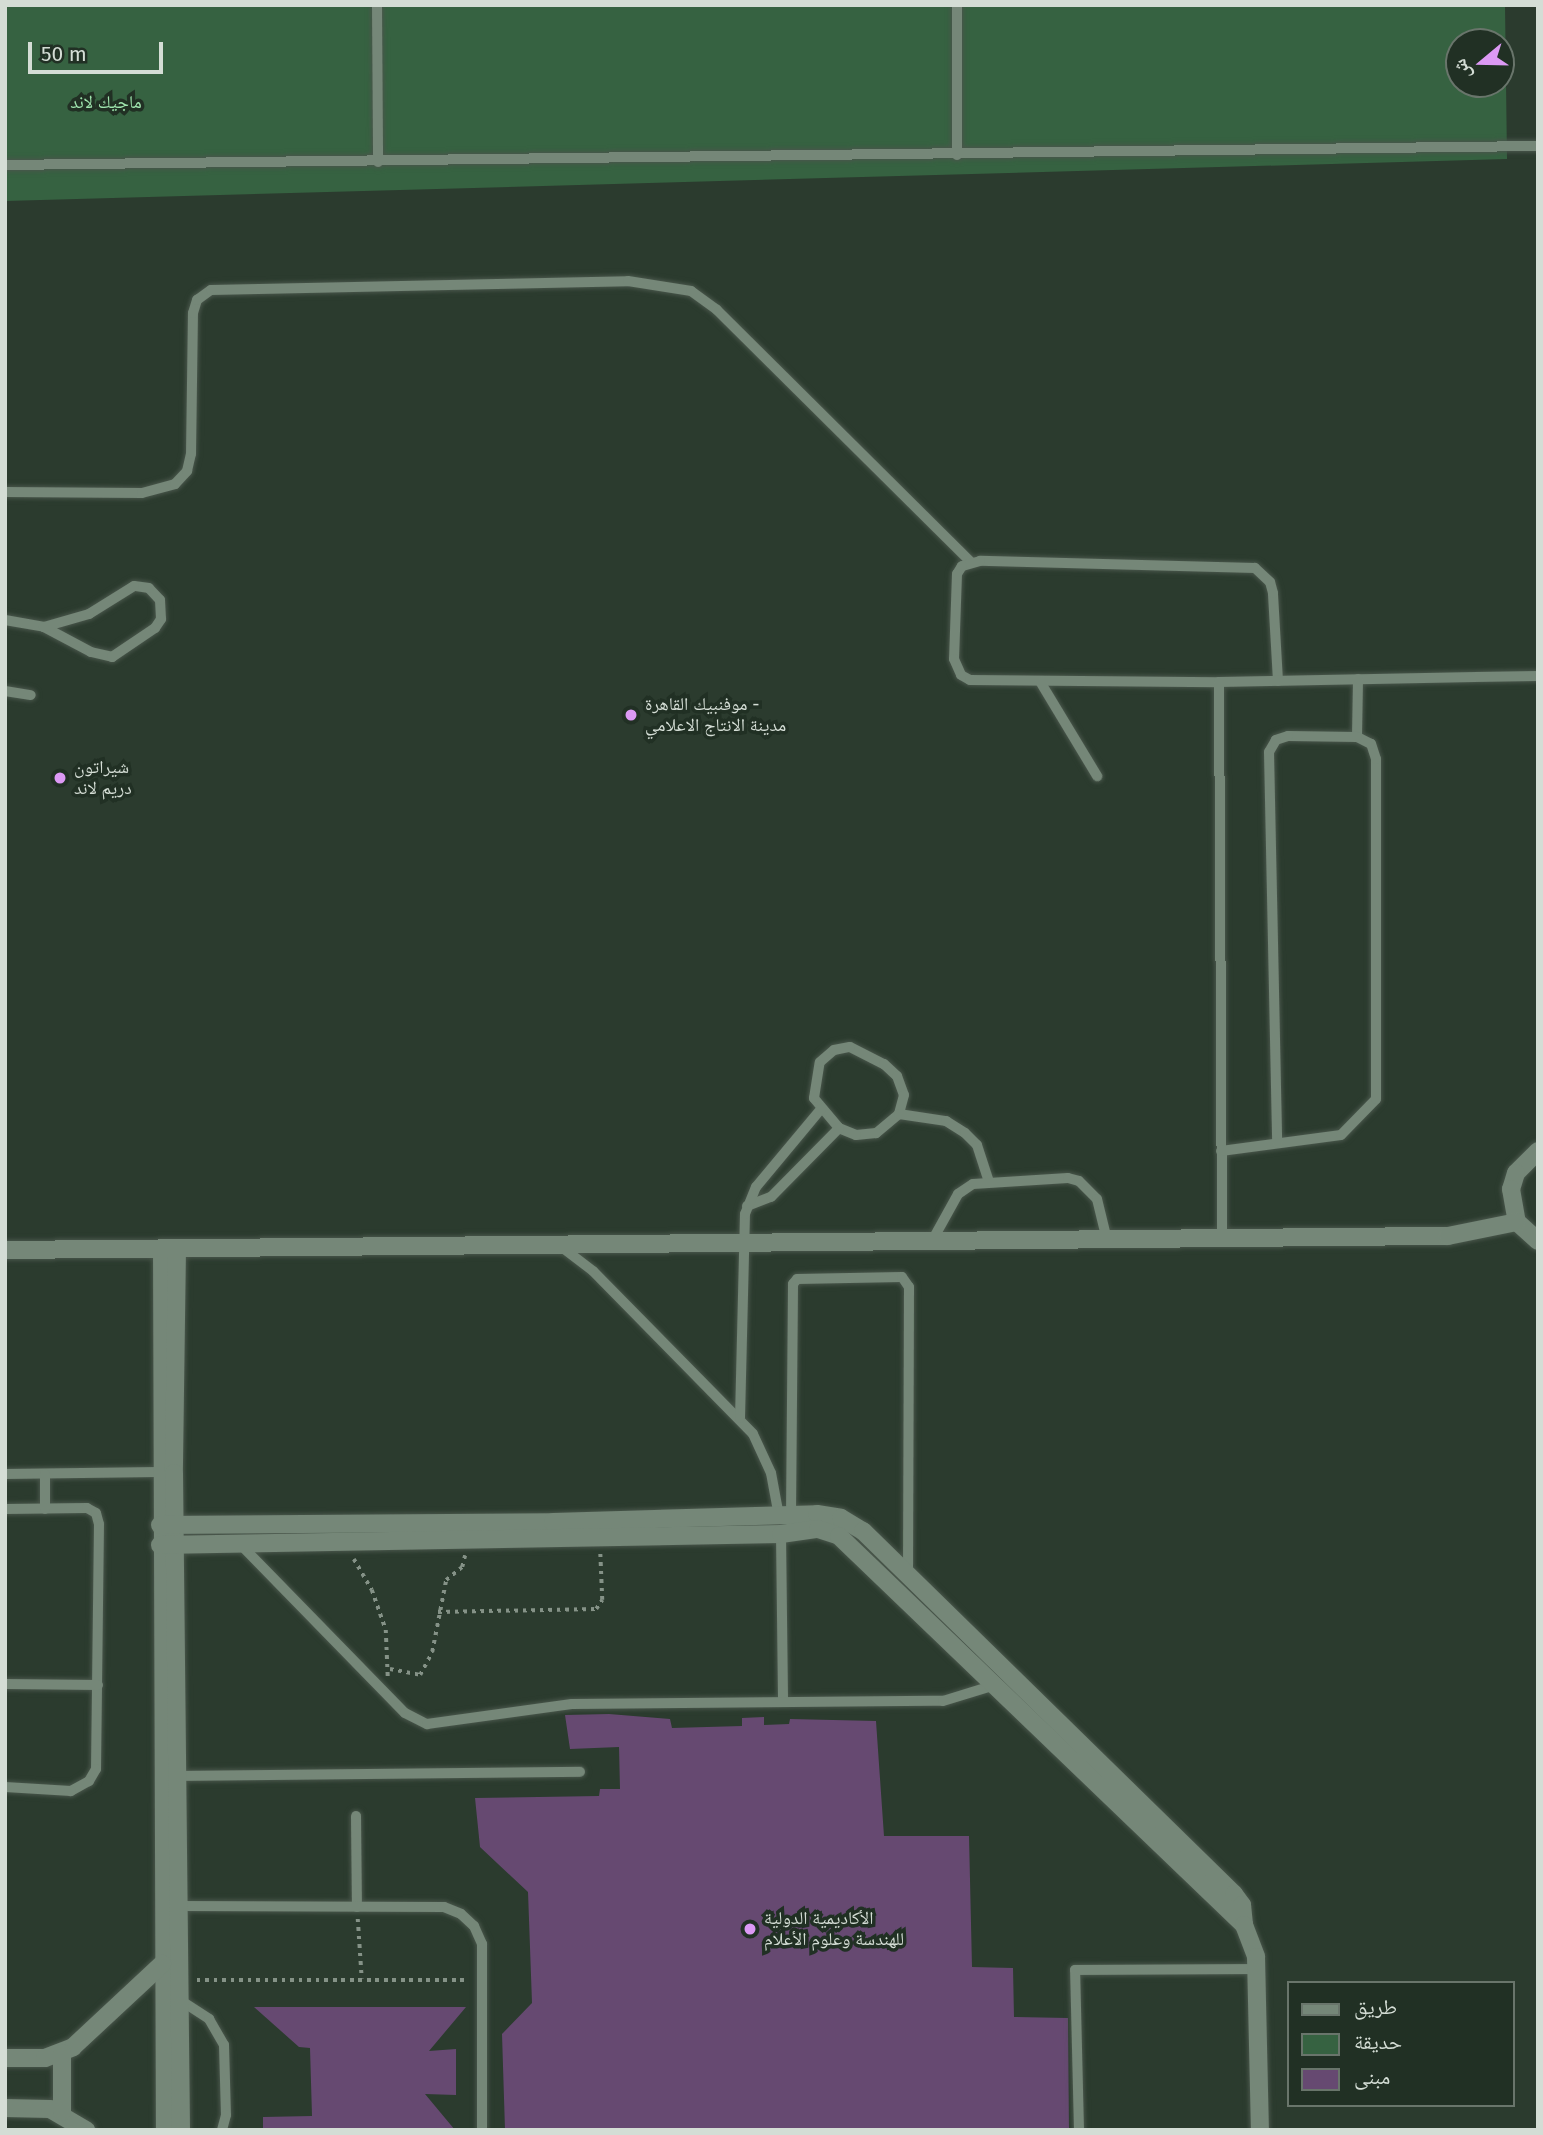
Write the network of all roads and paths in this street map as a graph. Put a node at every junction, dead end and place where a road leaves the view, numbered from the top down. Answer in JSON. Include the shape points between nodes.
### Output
{"nodes":[{"id":1,"x":377,"y":5,"type":"edge"},
{"id":2,"x":957,"y":5,"type":"edge"},
{"id":3,"x":1538,"y":146,"type":"edge"},
{"id":4,"x":957,"y":155,"type":"junction"},
{"id":5,"x":378,"y":162,"type":"junction"},
{"id":6,"x":5,"y":165,"type":"edge"},
{"id":7,"x":5,"y":492,"type":"edge"},
{"id":8,"x":971,"y":562,"type":"junction"},
{"id":9,"x":5,"y":620,"type":"edge"},
{"id":10,"x":44,"y":627,"type":"junction"},
{"id":11,"x":1538,"y":676,"type":"edge"},
{"id":12,"x":1358,"y":679,"type":"junction"},
{"id":13,"x":1278,"y":681,"type":"junction"},
{"id":14,"x":1219,"y":682,"type":"junction"},
{"id":15,"x":1041,"y":683,"type":"junction"},
{"id":16,"x":5,"y":691,"type":"edge"},
{"id":17,"x":31,"y":695,"type":"dead end"},
{"id":18,"x":1357,"y":737,"type":"junction"},
{"id":19,"x":1097,"y":776,"type":"dead end"},
{"id":20,"x":821,"y":1109,"type":"junction"},
{"id":21,"x":899,"y":1114,"type":"junction"},
{"id":22,"x":839,"y":1128,"type":"junction"},
{"id":23,"x":1277,"y":1143,"type":"junction"},
{"id":24,"x":1222,"y":1150,"type":"junction"},
{"id":25,"x":1538,"y":1152,"type":"edge"},
{"id":26,"x":989,"y":1181,"type":"junction"},
{"id":27,"x":747,"y":1206,"type":"junction"},
{"id":28,"x":1517,"y":1222,"type":"junction"},
{"id":29,"x":1222,"y":1238,"type":"junction"},
{"id":30,"x":1107,"y":1240,"type":"junction"},
{"id":31,"x":932,"y":1241,"type":"junction"},
{"id":32,"x":1538,"y":1241,"type":"edge"},
{"id":33,"x":743,"y":1243,"type":"junction"},
{"id":34,"x":558,"y":1244,"type":"junction"},
{"id":35,"x":169,"y":1248,"type":"junction"},
{"id":36,"x":5,"y":1250,"type":"edge"},
{"id":37,"x":740,"y":1418,"type":"junction"},
{"id":38,"x":167,"y":1473,"type":"junction"},
{"id":39,"x":5,"y":1474,"type":"edge"},
{"id":40,"x":45,"y":1474,"type":"junction"},
{"id":41,"x":44,"y":1508,"type":"junction"},
{"id":42,"x":5,"y":1510,"type":"edge"},
{"id":43,"x":784,"y":1522,"type":"junction"},
{"id":44,"x":240,"y":1524,"type":"junction"},
{"id":45,"x":168,"y":1525,"type":"junction"},
{"id":46,"x":599,"y":1536,"type":"junction"},
{"id":47,"x":469,"y":1539,"type":"junction"},
{"id":48,"x":344,"y":1542,"type":"junction"},
{"id":49,"x":240,"y":1544,"type":"junction"},
{"id":50,"x":168,"y":1545,"type":"junction"},
{"id":51,"x":908,"y":1577,"type":"junction"},
{"id":52,"x":438,"y":1612,"type":"junction"},
{"id":53,"x":1004,"y":1668,"type":"junction"},
{"id":54,"x":390,"y":1669,"type":"junction"},
{"id":55,"x":5,"y":1684,"type":"edge"},
{"id":56,"x":98,"y":1685,"type":"junction"},
{"id":57,"x":995,"y":1685,"type":"junction"},
{"id":58,"x":384,"y":1692,"type":"junction"},
{"id":59,"x":783,"y":1702,"type":"junction"},
{"id":60,"x":1076,"y":1739,"type":"junction"},
{"id":61,"x":1070,"y":1758,"type":"junction"},
{"id":62,"x":580,"y":1772,"type":"dead end"},
{"id":63,"x":169,"y":1776,"type":"junction"},
{"id":64,"x":5,"y":1787,"type":"edge"},
{"id":65,"x":356,"y":1816,"type":"dead end"},
{"id":66,"x":171,"y":1907,"type":"junction"},
{"id":67,"x":357,"y":1907,"type":"junction"},
{"id":68,"x":1244,"y":1925,"type":"junction"},
{"id":69,"x":162,"y":1964,"type":"junction"},
{"id":70,"x":1257,"y":1969,"type":"junction"},
{"id":71,"x":362,"y":1979,"type":"junction"},
{"id":72,"x":482,"y":1980,"type":"junction"},
{"id":73,"x":174,"y":1995,"type":"junction"},
{"id":74,"x":62,"y":2053,"type":"junction"},
{"id":75,"x":5,"y":2058,"type":"edge"},
{"id":76,"x":5,"y":2108,"type":"edge"},
{"id":77,"x":62,"y":2112,"type":"junction"},
{"id":78,"x":86,"y":2130,"type":"edge"},
{"id":79,"x":165,"y":2130,"type":"edge"},
{"id":80,"x":181,"y":2130,"type":"edge"},
{"id":81,"x":222,"y":2130,"type":"edge"},
{"id":82,"x":482,"y":2130,"type":"edge"},
{"id":83,"x":1079,"y":2130,"type":"edge"},
{"id":84,"x":1260,"y":2130,"type":"edge"}],
"edges":[{"from":1,"to":5,"type":"lane"},
{"from":2,"to":4,"type":"lane"},
{"from":3,"to":4,"type":"lane"},
{"from":4,"to":5,"type":"lane"},
{"from":5,"to":6,"type":"lane"},
{"from":7,"to":8,"type":"lane","via":[[142,493],[175,484],[187,471],[191,454],[193,313],[197,300],[211,290],[628,281],[691,291],[717,310]]},
{"from":8,"to":13,"type":"lane","via":[[1255,568],[1273,593]]},
{"from":8,"to":15,"type":"lane","via":[[957,574],[955,667],[970,680]]},
{"from":9,"to":10,"type":"lane"},
{"from":10,"to":10,"type":"lane","via":[[91,652],[113,657],[155,628],[161,619],[160,600],[149,588],[135,586],[89,614]]},
{"from":11,"to":12,"type":"lane"},
{"from":12,"to":13,"type":"lane"},
{"from":12,"to":18,"type":"lane"},
{"from":13,"to":14,"type":"lane"},
{"from":14,"to":15,"type":"lane"},
{"from":14,"to":24,"type":"lane"},
{"from":15,"to":19,"type":"lane"},
{"from":16,"to":17,"type":"lane"},
{"from":18,"to":23,"type":"lane","via":[[1371,744],[1376,759],[1377,1099],[1340,1135]]},
{"from":18,"to":23,"type":"lane","via":[[1288,736],[1276,740],[1269,752]]},
{"from":20,"to":21,"type":"lane","via":[[814,1098],[820,1062],[834,1050],[850,1047],[897,1076],[904,1095]]},
{"from":20,"to":22,"type":"lane"},
{"from":20,"to":27,"type":"lane","via":[[756,1187]]},
{"from":21,"to":22,"type":"lane","via":[[876,1133],[856,1135]]},
{"from":21,"to":26,"type":"lane","via":[[946,1121],[965,1133],[981,1153]]},
{"from":22,"to":27,"type":"lane","via":[[771,1197]]},
{"from":23,"to":24,"type":"lane"},
{"from":24,"to":29,"type":"lane"},
{"from":25,"to":28,"type":"street","via":[[1516,1172],[1511,1189]]},
{"from":26,"to":30,"type":"lane","via":[[1079,1181],[1097,1199]]},
{"from":26,"to":31,"type":"lane","via":[[958,1194]]},
{"from":27,"to":33,"type":"lane"},
{"from":28,"to":29,"type":"street","via":[[1448,1237]]},
{"from":28,"to":32,"type":"street"},
{"from":29,"to":30,"type":"street"},
{"from":30,"to":31,"type":"street"},
{"from":31,"to":33,"type":"street"},
{"from":33,"to":34,"type":"street"},
{"from":33,"to":37,"type":"lane"},
{"from":34,"to":35,"type":"street"},
{"from":34,"to":37,"type":"lane","via":[[593,1271]]},
{"from":35,"to":36,"type":"street"},
{"from":35,"to":38,"type":"street"},
{"from":37,"to":43,"type":"lane","via":[[764,1454]]},
{"from":38,"to":40,"type":"lane"},
{"from":38,"to":45,"type":"street"},
{"from":39,"to":40,"type":"lane"},
{"from":40,"to":41,"type":"lane"},
{"from":41,"to":42,"type":"lane"},
{"from":41,"to":56,"type":"lane","via":[[87,1508],[98,1518]]},
{"from":43,"to":44,"type":"street"},
{"from":43,"to":46,"type":"street"},
{"from":43,"to":51,"type":"street","via":[[830,1515],[853,1524]]},
{"from":43,"to":51,"type":"lane","via":[[793,1284],[797,1279],[902,1277],[909,1287]]},
{"from":43,"to":57,"type":"street","via":[[848,1542]]},
{"from":43,"to":59,"type":"lane"},
{"from":44,"to":45,"type":"street"},
{"from":44,"to":49,"type":"street"},
{"from":45,"to":50,"type":"street"},
{"from":46,"to":47,"type":"street"},
{"from":46,"to":52,"type":"path","via":[[602,1600],[596,1609]]},
{"from":47,"to":48,"type":"street"},
{"from":47,"to":52,"type":"path","via":[[462,1567],[446,1580]]},
{"from":48,"to":49,"type":"street"},
{"from":48,"to":54,"type":"path","via":[[372,1590],[386,1630]]},
{"from":49,"to":50,"type":"street"},
{"from":49,"to":58,"type":"lane"},
{"from":50,"to":63,"type":"street"},
{"from":51,"to":53,"type":"street"},
{"from":52,"to":54,"type":"path","via":[[432,1652],[420,1675]]},
{"from":53,"to":57,"type":"street"},
{"from":53,"to":60,"type":"street"},
{"from":54,"to":58,"type":"path"},
{"from":55,"to":56,"type":"lane"},
{"from":56,"to":64,"type":"lane","via":[[97,1762],[89,1781],[71,1791]]},
{"from":57,"to":59,"type":"lane","via":[[943,1701]]},
{"from":57,"to":61,"type":"street"},
{"from":58,"to":59,"type":"lane","via":[[412,1719],[427,1724],[548,1705]]},
{"from":60,"to":61,"type":"street"},
{"from":60,"to":68,"type":"street","via":[[1234,1894],[1244,1912]]},
{"from":61,"to":68,"type":"street"},
{"from":62,"to":63,"type":"lane"},
{"from":63,"to":66,"type":"street"},
{"from":65,"to":67,"type":"lane"},
{"from":66,"to":67,"type":"lane"},
{"from":66,"to":69,"type":"street"},
{"from":66,"to":73,"type":"street"},
{"from":67,"to":71,"type":"path"},
{"from":67,"to":72,"type":"lane","via":[[444,1908],[461,1914],[474,1926],[482,1944]]},
{"from":68,"to":70,"type":"street"},
{"from":69,"to":73,"type":"street"},
{"from":69,"to":74,"type":"street"},
{"from":70,"to":83,"type":"lane","via":[[1075,1970]]},
{"from":70,"to":84,"type":"street"},
{"from":71,"to":72,"type":"path"},
{"from":71,"to":73,"type":"path","via":[[200,1979]]},
{"from":72,"to":82,"type":"lane"},
{"from":73,"to":79,"type":"street"},
{"from":73,"to":80,"type":"street"},
{"from":73,"to":81,"type":"lane","via":[[209,2019],[224,2045],[226,2115]]},
{"from":74,"to":75,"type":"street"},
{"from":74,"to":77,"type":"street"},
{"from":76,"to":77,"type":"street"},
{"from":77,"to":78,"type":"street"}]}
